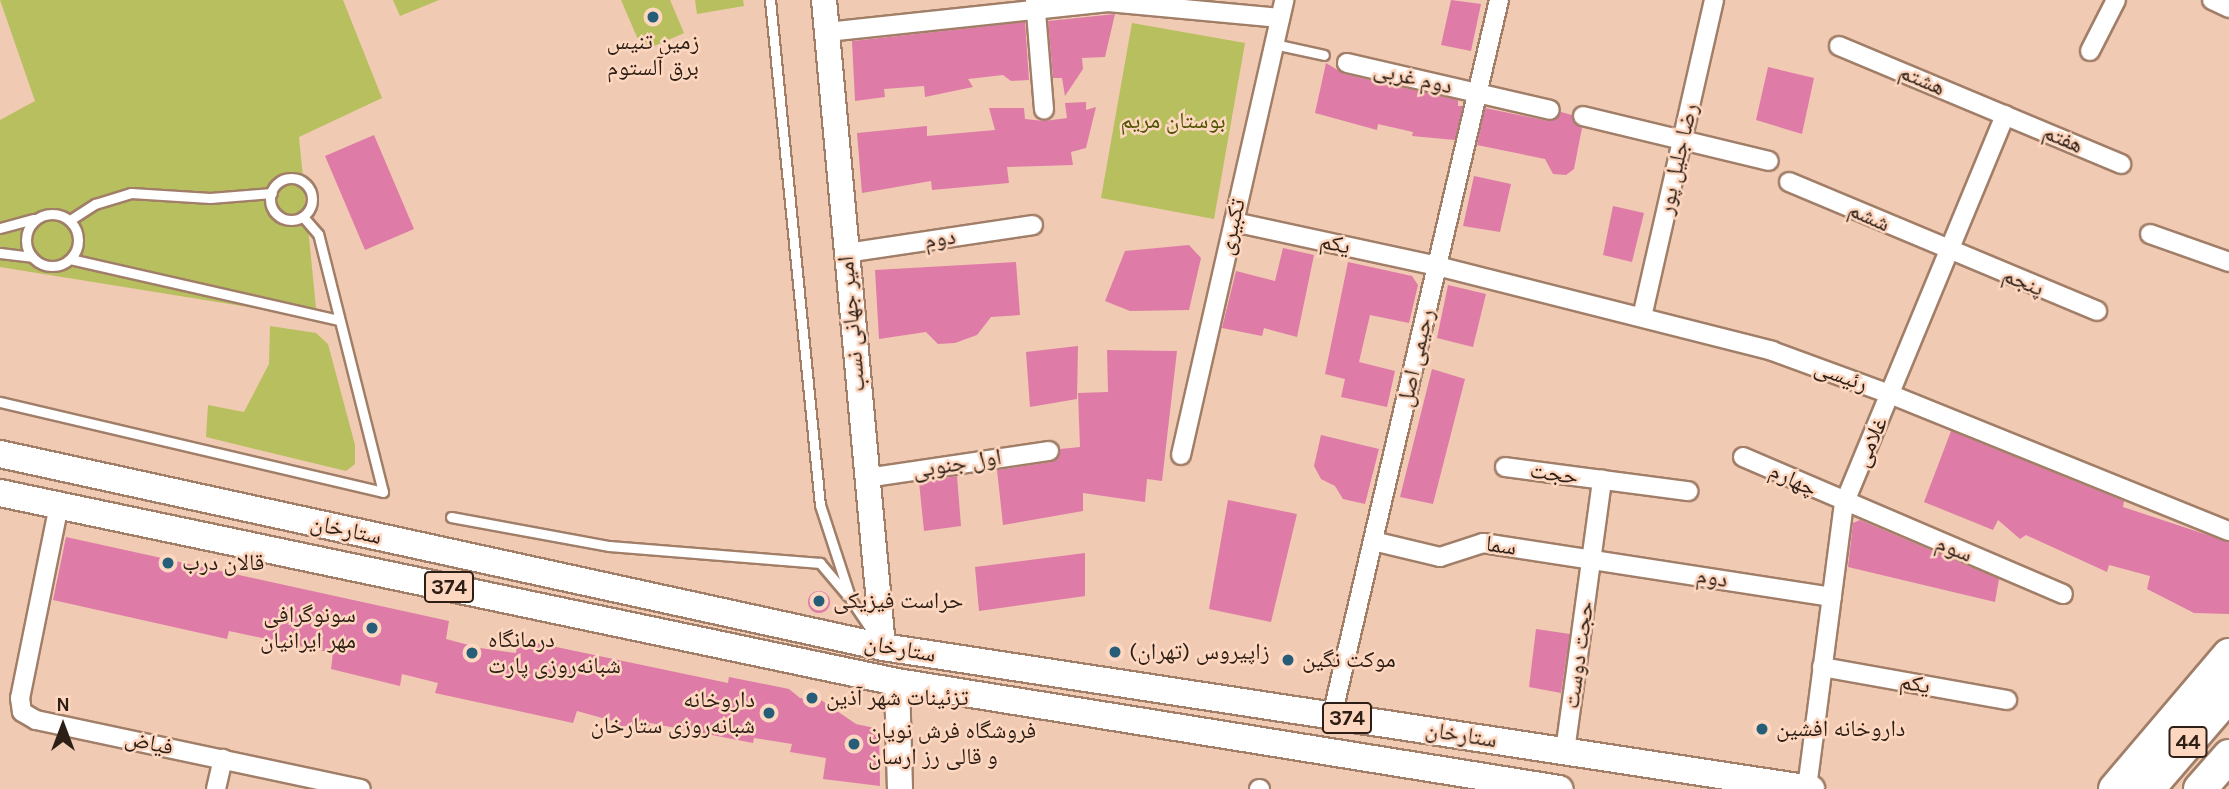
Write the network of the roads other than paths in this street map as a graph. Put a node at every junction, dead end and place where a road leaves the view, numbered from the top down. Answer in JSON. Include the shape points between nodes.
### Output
{"nodes":[{"id":1,"x":770,"y":0,"type":"edge"},
{"id":2,"x":824,"y":0,"type":"edge"},
{"id":3,"x":1284,"y":0,"type":"edge"},
{"id":4,"x":1499,"y":0,"type":"edge"},
{"id":5,"x":1714,"y":0,"type":"edge"},
{"id":6,"x":2116,"y":0,"type":"edge"},
{"id":7,"x":2212,"y":0,"type":"edge"},
{"id":8,"x":1036,"y":4,"type":"edge"},
{"id":9,"x":2229,"y":8,"type":"edge"},
{"id":10,"x":1280,"y":18,"type":"junction"},
{"id":11,"x":827,"y":32,"type":"junction"},
{"id":12,"x":1274,"y":44,"type":"junction"},
{"id":13,"x":1839,"y":46,"type":"dead end"},
{"id":14,"x":2090,"y":51,"type":"dead end"},
{"id":15,"x":1324,"y":55,"type":"dead end"},
{"id":16,"x":1347,"y":63,"type":"dead end"},
{"id":17,"x":1478,"y":93,"type":"junction"},
{"id":18,"x":1044,"y":110,"type":"dead end"},
{"id":19,"x":1550,"y":110,"type":"dead end"},
{"id":20,"x":2006,"y":115,"type":"junction"},
{"id":21,"x":1583,"y":116,"type":"dead end"},
{"id":22,"x":1682,"y":141,"type":"junction"},
{"id":23,"x":1769,"y":161,"type":"dead end"},
{"id":24,"x":2121,"y":164,"type":"dead end"},
{"id":25,"x":1789,"y":182,"type":"dead end"},
{"id":26,"x":272,"y":193,"type":"junction"},
{"id":27,"x":303,"y":217,"type":"junction"},
{"id":28,"x":36,"y":219,"type":"junction"},
{"id":29,"x":70,"y":220,"type":"junction"},
{"id":30,"x":1234,"y":222,"type":"junction"},
{"id":31,"x":1034,"y":225,"type":"dead end"},
{"id":32,"x":0,"y":228,"type":"edge"},
{"id":33,"x":2150,"y":234,"type":"dead end"},
{"id":34,"x":1950,"y":252,"type":"junction"},
{"id":35,"x":0,"y":253,"type":"edge"},
{"id":36,"x":846,"y":253,"type":"junction"},
{"id":37,"x":32,"y":257,"type":"junction"},
{"id":38,"x":71,"y":259,"type":"junction"},
{"id":39,"x":2229,"y":262,"type":"edge"},
{"id":40,"x":1437,"y":266,"type":"junction"},
{"id":41,"x":2097,"y":311,"type":"dead end"},
{"id":42,"x":1642,"y":317,"type":"junction"},
{"id":43,"x":339,"y":320,"type":"junction"},
{"id":44,"x":1892,"y":395,"type":"junction"},
{"id":45,"x":0,"y":402,"type":"edge"},
{"id":46,"x":1049,"y":451,"type":"dead end"},
{"id":47,"x":0,"y":454,"type":"edge"},
{"id":48,"x":1181,"y":455,"type":"dead end"},
{"id":49,"x":1743,"y":457,"type":"dead end"},
{"id":50,"x":1505,"y":467,"type":"dead end"},
{"id":51,"x":866,"y":478,"type":"junction"},
{"id":52,"x":1602,"y":480,"type":"junction"},
{"id":53,"x":1688,"y":491,"type":"dead end"},
{"id":54,"x":0,"y":493,"type":"edge"},
{"id":55,"x":1844,"y":504,"type":"junction"},
{"id":56,"x":59,"y":505,"type":"junction"},
{"id":57,"x":451,"y":517,"type":"dead end"},
{"id":58,"x":2229,"y":531,"type":"edge"},
{"id":59,"x":1373,"y":541,"type":"junction"},
{"id":60,"x":1593,"y":559,"type":"junction"},
{"id":61,"x":2063,"y":594,"type":"dead end"},
{"id":62,"x":1832,"y":597,"type":"junction"},
{"id":63,"x":851,"y":600,"type":"junction"},
{"id":64,"x":883,"y":647,"type":"junction"},
{"id":65,"x":2229,"y":655,"type":"edge"},
{"id":66,"x":1822,"y":667,"type":"junction"},
{"id":67,"x":897,"y":682,"type":"junction"},
{"id":68,"x":2229,"y":695,"type":"edge"},
{"id":69,"x":2007,"y":700,"type":"dead end"},
{"id":70,"x":1332,"y":716,"type":"junction"},
{"id":71,"x":1565,"y":751,"type":"junction"},
{"id":72,"x":2229,"y":755,"type":"edge"},
{"id":73,"x":223,"y":759,"type":"junction"},
{"id":74,"x":1469,"y":782,"type":"edge"},
{"id":75,"x":2136,"y":784,"type":"edge"},
{"id":76,"x":216,"y":789,"type":"edge"},
{"id":77,"x":361,"y":789,"type":"edge"},
{"id":78,"x":900,"y":789,"type":"edge"},
{"id":79,"x":1559,"y":789,"type":"edge"},
{"id":80,"x":1809,"y":789,"type":"edge"},
{"id":81,"x":2200,"y":789,"type":"edge"}],
"edges":[{"from":1,"to":63,"type":"lane","via":[[820,505]]},
{"from":2,"to":11,"type":"street","name":"امیر جهانی نسب"},
{"from":3,"to":10,"type":"street","name":"تکبیری"},
{"from":4,"to":17,"type":"street","name":"رحیمی اصل"},
{"from":5,"to":22,"type":"street","name":"رضا جلیل پور"},
{"from":6,"to":14,"type":"street"},
{"from":7,"to":9,"type":"street"},
{"from":8,"to":10,"type":"street","via":[[1138,2]]},
{"from":8,"to":11,"type":"street"},
{"from":8,"to":18,"type":"street"},
{"from":10,"to":12,"type":"street","name":"تکبیری"},
{"from":11,"to":36,"type":"street","name":"امیر جهانی نسب"},
{"from":12,"to":15,"type":"lane"},
{"from":12,"to":30,"type":"street","name":"تکبیری"},
{"from":13,"to":20,"type":"street","name":"هشتم"},
{"from":16,"to":17,"type":"street","name":"دوم غربی"},
{"from":17,"to":19,"type":"street","name":"دوم غربی"},
{"from":17,"to":40,"type":"street","name":"رحیمی اصل"},
{"from":20,"to":24,"type":"street","name":"هفتم"},
{"from":20,"to":34,"type":"street","name":"غلامی"},
{"from":21,"to":22,"type":"street"},
{"from":22,"to":23,"type":"street"},
{"from":22,"to":42,"type":"street","name":"رضا جلیل پور"},
{"from":25,"to":34,"type":"street","name":"ششم"},
{"from":26,"to":27,"type":"lane","via":[[272,206],[280,217]]},
{"from":26,"to":27,"type":"lane","via":[[286,179],[305,184],[312,202]]},
{"from":26,"to":29,"type":"lane","via":[[210,198],[131,193],[95,204]]},
{"from":27,"to":43,"type":"lane","via":[[318,234]]},
{"from":28,"to":29,"type":"lane","via":[[53,213]]},
{"from":28,"to":32,"type":"lane"},
{"from":28,"to":37,"type":"lane","via":[[26,233]]},
{"from":29,"to":38,"type":"lane","via":[[79,235]]},
{"from":30,"to":40,"type":"street","name":"یکم"},
{"from":30,"to":48,"type":"street","name":"تکبیری"},
{"from":31,"to":36,"type":"street","name":"دوم"},
{"from":33,"to":39,"type":"street"},
{"from":34,"to":41,"type":"street","name":"پنجم"},
{"from":34,"to":44,"type":"street","name":"غلامی"},
{"from":35,"to":37,"type":"lane"},
{"from":36,"to":51,"type":"street","name":"امیر جهانی نسب"},
{"from":37,"to":38,"type":"lane","via":[[47,266]]},
{"from":38,"to":43,"type":"lane"},
{"from":40,"to":42,"type":"street","name":"رئیسی"},
{"from":40,"to":59,"type":"street","name":"رحیمی اصل"},
{"from":42,"to":44,"type":"street","name":"رئیسی","via":[[1772,351]]},
{"from":43,"to":45,"type":"lane","via":[[383,492]]},
{"from":44,"to":55,"type":"street","name":"غلامی"},
{"from":44,"to":58,"type":"street","name":"رئیسی"},
{"from":46,"to":51,"type":"street","name":"اول جنوبی"},
{"from":47,"to":64,"type":"main road","name":"ستارخان","number":"374"},
{"from":49,"to":55,"type":"street","name":"چهارم"},
{"from":50,"to":52,"type":"street","name":"حجت"},
{"from":51,"to":64,"type":"street","name":"امیر جهانی نسب"},
{"from":52,"to":53,"type":"street","name":"حجت"},
{"from":52,"to":60,"type":"street","name":"حجت"},
{"from":54,"to":56,"type":"main road","name":"ستارخان","number":"374"},
{"from":55,"to":61,"type":"street","name":"سوم"},
{"from":55,"to":62,"type":"street","name":"غلامی"},
{"from":56,"to":67,"type":"main road","name":"ستارخان","number":"374"},
{"from":56,"to":73,"type":"street","name":"فیاض","via":[[20,698],[22,712],[36,720]]},
{"from":57,"to":63,"type":"lane","via":[[609,546],[820,563]]},
{"from":59,"to":60,"type":"street","name":"سما","via":[[1440,557],[1475,542]]},
{"from":59,"to":70,"type":"street","name":"رحیمی اصل"},
{"from":60,"to":62,"type":"street","name":"دوم"},
{"from":60,"to":71,"type":"street","name":"حجت دوست"},
{"from":62,"to":66,"type":"street","name":"غلامی"},
{"from":63,"to":64,"type":"lane"},
{"from":64,"to":70,"type":"main road","name":"ستارخان","number":"374"},
{"from":65,"to":75,"type":"highway"},
{"from":66,"to":69,"type":"street","name":"یکم"},
{"from":66,"to":80,"type":"street","name":"غلامی"},
{"from":67,"to":74,"type":"main road","name":"ستارخان","number":"374"},
{"from":67,"to":78,"type":"street"},
{"from":68,"to":75,"type":"highway","number":"44"},
{"from":70,"to":71,"type":"main road","name":"ستارخان","number":"374"},
{"from":71,"to":80,"type":"main road","name":"ستارخان","number":"374"},
{"from":72,"to":81,"type":"highway","number":"44"},
{"from":73,"to":76,"type":"street"},
{"from":73,"to":77,"type":"street","name":"فیاض"},
{"from":74,"to":79,"type":"main road","name":"ستارخان","number":"374"}]}
